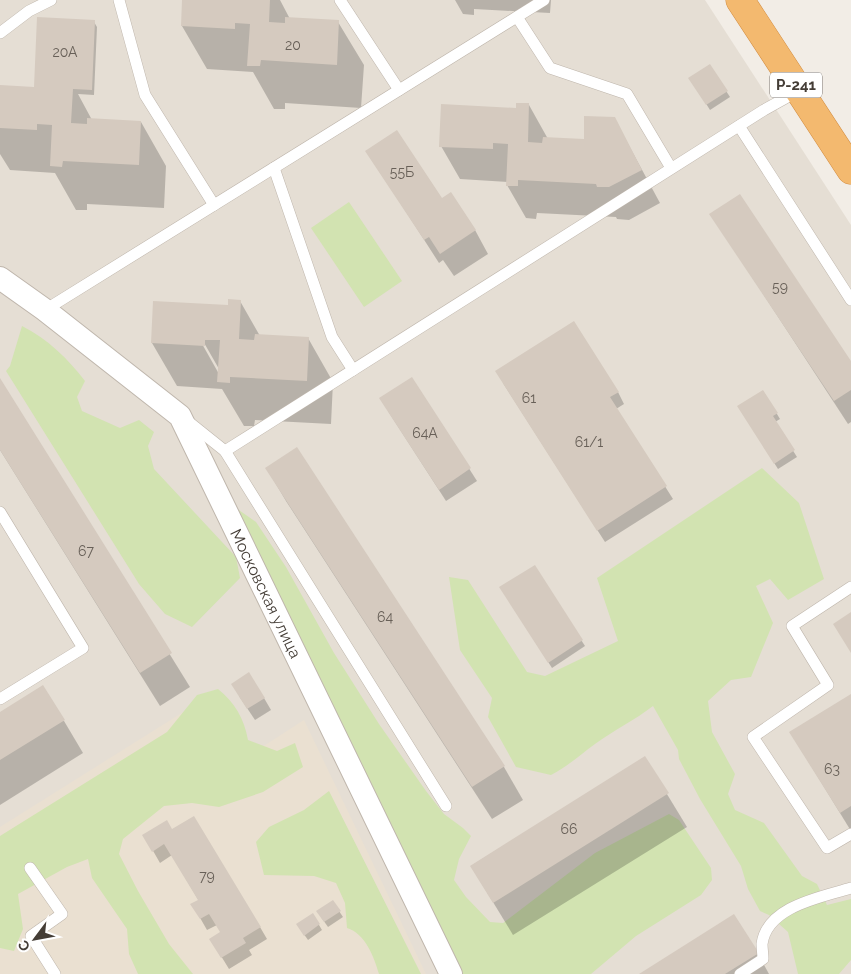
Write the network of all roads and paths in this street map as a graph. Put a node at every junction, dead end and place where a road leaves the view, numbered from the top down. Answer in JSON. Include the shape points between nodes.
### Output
{"nodes":[{"id":1,"x":51,"y":0,"type":"edge"},
{"id":2,"x":119,"y":0,"type":"edge"},
{"id":3,"x":340,"y":0,"type":"edge"},
{"id":4,"x":544,"y":0,"type":"edge"},
{"id":5,"x":740,"y":0,"type":"edge"},
{"id":6,"x":517,"y":17,"type":"junction"},
{"id":7,"x":0,"y":33,"type":"edge"},
{"id":8,"x":399,"y":90,"type":"junction"},
{"id":9,"x":800,"y":90,"type":"junction"},
{"id":10,"x":739,"y":126,"type":"junction"},
{"id":11,"x":274,"y":168,"type":"junction"},
{"id":12,"x":672,"y":168,"type":"junction"},
{"id":13,"x":851,"y":170,"type":"edge"},
{"id":14,"x":214,"y":205,"type":"junction"},
{"id":15,"x":2,"y":283,"type":"edge"},
{"id":16,"x":851,"y":300,"type":"edge"},
{"id":17,"x":45,"y":310,"type":"junction"},
{"id":18,"x":353,"y":370,"type":"junction"},
{"id":19,"x":180,"y":416,"type":"junction"},
{"id":20,"x":225,"y":451,"type":"junction"},
{"id":21,"x":0,"y":512,"type":"edge"},
{"id":22,"x":851,"y":587,"type":"edge"},
{"id":23,"x":0,"y":699,"type":"edge"},
{"id":24,"x":446,"y":806,"type":"dead end"},
{"id":25,"x":851,"y":834,"type":"edge"},
{"id":26,"x":30,"y":868,"type":"dead end"},
{"id":27,"x":851,"y":888,"type":"edge"},
{"id":28,"x":56,"y":974,"type":"edge"},
{"id":29,"x":450,"y":974,"type":"edge"},
{"id":30,"x":740,"y":974,"type":"edge"}],
"edges":[{"from":1,"to":7,"type":"lane","via":[[29,11]]},
{"from":2,"to":14,"type":"lane","via":[[145,95]]},
{"from":3,"to":8,"type":"lane"},
{"from":4,"to":6,"type":"lane"},
{"from":5,"to":9,"type":"highway","number":"Р-241"},
{"from":6,"to":8,"type":"lane"},
{"from":6,"to":12,"type":"lane","via":[[550,68],[627,94]]},
{"from":8,"to":11,"type":"lane"},
{"from":9,"to":10,"type":"lane"},
{"from":9,"to":13,"type":"highway","number":"Р-241"},
{"from":10,"to":12,"type":"lane"},
{"from":10,"to":16,"type":"lane"},
{"from":11,"to":14,"type":"lane"},
{"from":11,"to":18,"type":"lane","via":[[332,337]]},
{"from":12,"to":18,"type":"lane"},
{"from":14,"to":17,"type":"lane"},
{"from":15,"to":17,"type":"street","name":"Московская улица"},
{"from":17,"to":19,"type":"street","name":"Московская улица"},
{"from":18,"to":20,"type":"lane"},
{"from":19,"to":20,"type":"lane"},
{"from":19,"to":29,"type":"street","name":"Московская улица"},
{"from":20,"to":24,"type":"lane"},
{"from":21,"to":23,"type":"lane","via":[[84,648]]},
{"from":22,"to":25,"type":"lane","via":[[792,626],[828,685],[754,737],[827,848]]},
{"from":26,"to":28,"type":"lane","via":[[62,914],[31,936]]},
{"from":27,"to":30,"type":"lane","via":[[794,907],[779,916],[767,929],[762,943],[763,959]]}]}
